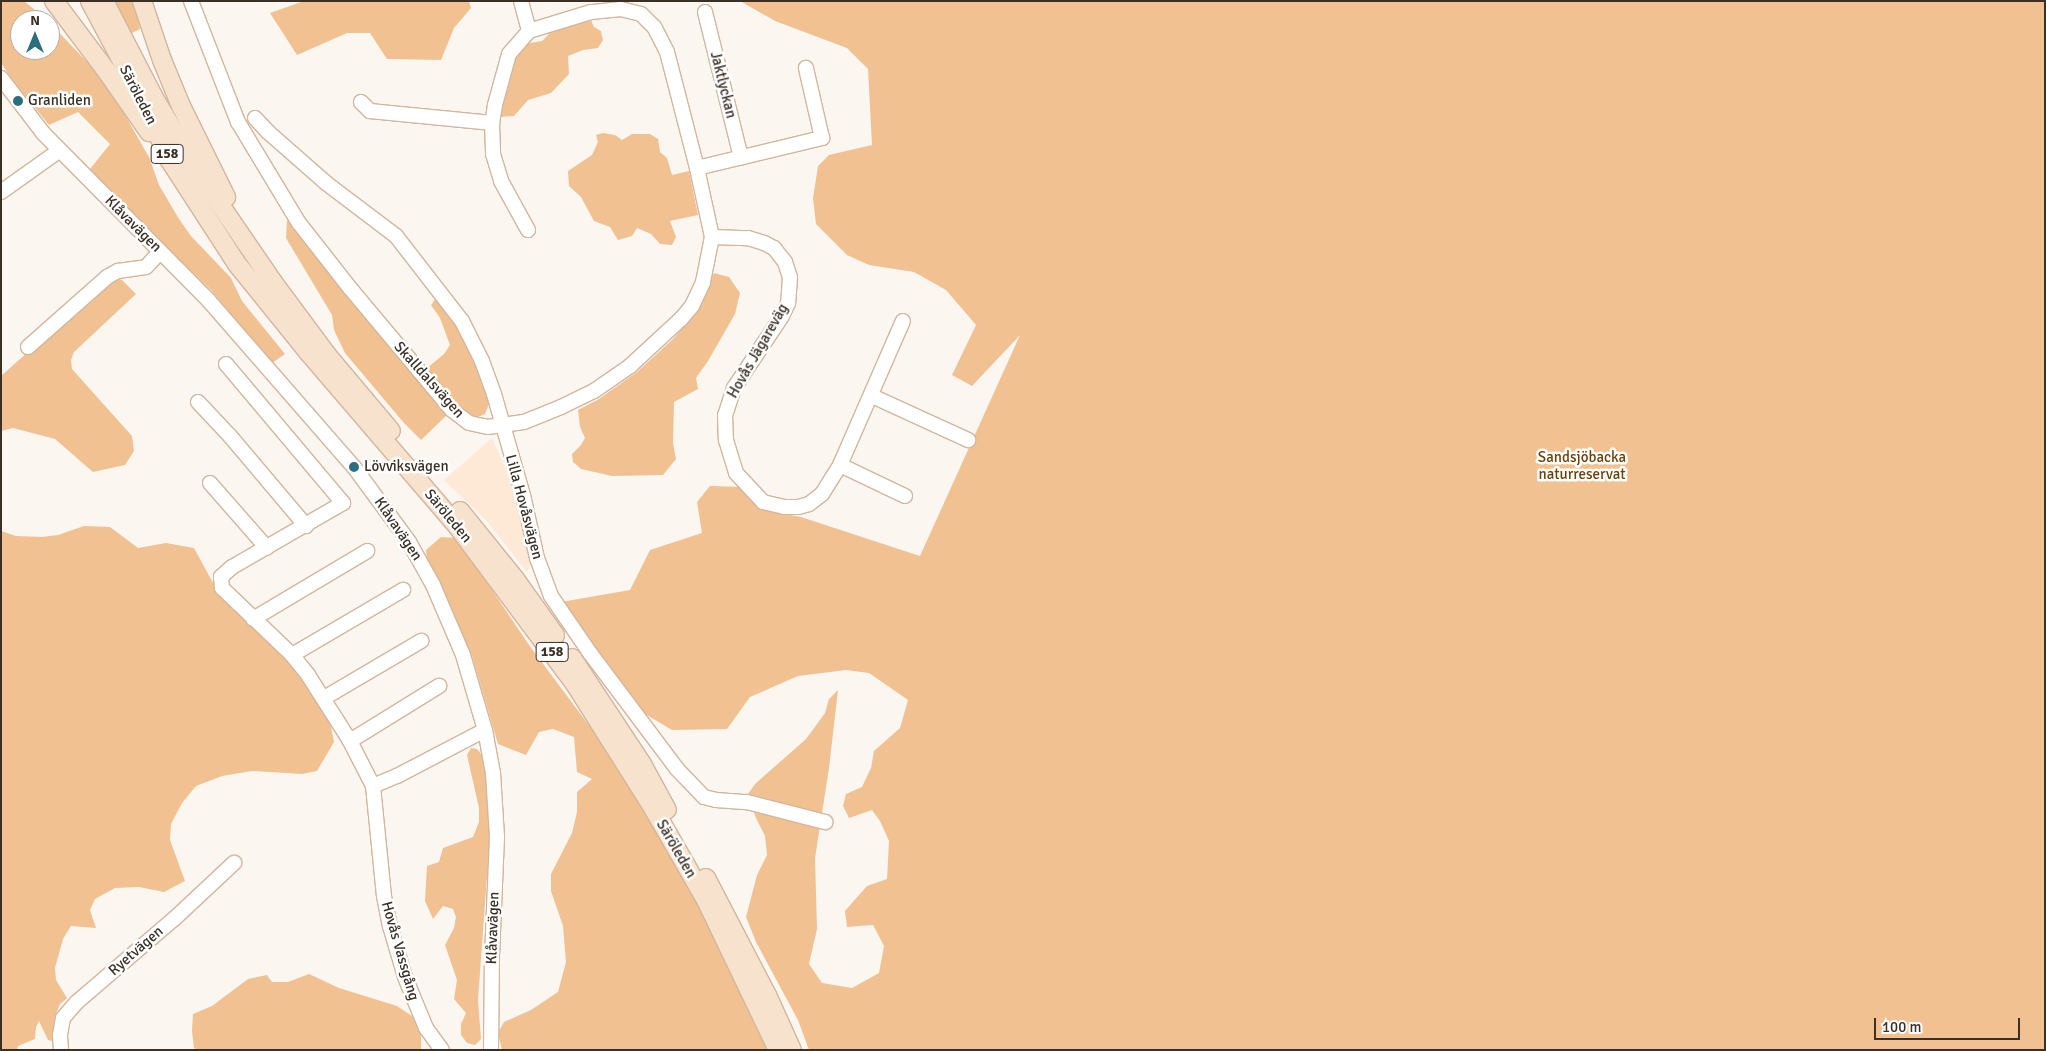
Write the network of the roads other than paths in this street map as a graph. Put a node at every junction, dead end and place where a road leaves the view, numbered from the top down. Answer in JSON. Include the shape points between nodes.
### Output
{"nodes":[{"id":1,"x":54,"y":1,"type":"edge"},
{"id":2,"x":90,"y":1,"type":"edge"},
{"id":3,"x":104,"y":1,"type":"edge"},
{"id":4,"x":142,"y":1,"type":"edge"},
{"id":5,"x":191,"y":1,"type":"edge"},
{"id":6,"x":521,"y":1,"type":"edge"},
{"id":7,"x":590,"y":7,"type":"edge"},
{"id":8,"x":643,"y":8,"type":"edge"},
{"id":9,"x":706,"y":12,"type":"dead end"},
{"id":10,"x":529,"y":31,"type":"junction"},
{"id":11,"x":806,"y":68,"type":"dead end"},
{"id":12,"x":1,"y":78,"type":"edge"},
{"id":13,"x":361,"y":102,"type":"dead end"},
{"id":14,"x":255,"y":118,"type":"dead end"},
{"id":15,"x":492,"y":123,"type":"junction"},
{"id":16,"x":268,"y":132,"type":"junction"},
{"id":17,"x":249,"y":142,"type":"junction"},
{"id":18,"x":60,"y":150,"type":"junction"},
{"id":19,"x":169,"y":158,"type":"junction"},
{"id":20,"x":741,"y":158,"type":"junction"},
{"id":21,"x":697,"y":168,"type":"junction"},
{"id":22,"x":1,"y":192,"type":"edge"},
{"id":23,"x":237,"y":230,"type":"junction"},
{"id":24,"x":528,"y":230,"type":"dead end"},
{"id":25,"x":712,"y":237,"type":"junction"},
{"id":26,"x":160,"y":252,"type":"junction"},
{"id":27,"x":903,"y":321,"type":"dead end"},
{"id":28,"x":28,"y":347,"type":"dead end"},
{"id":29,"x":226,"y":364,"type":"dead end"},
{"id":30,"x":872,"y":396,"type":"junction"},
{"id":31,"x":198,"y":402,"type":"dead end"},
{"id":32,"x":503,"y":426,"type":"junction"},
{"id":33,"x":968,"y":440,"type":"dead end"},
{"id":34,"x":840,"y":465,"type":"junction"},
{"id":35,"x":210,"y":483,"type":"dead end"},
{"id":36,"x":905,"y":496,"type":"dead end"},
{"id":37,"x":306,"y":526,"type":"junction"},
{"id":38,"x":267,"y":548,"type":"junction"},
{"id":39,"x":367,"y":551,"type":"dead end"},
{"id":40,"x":403,"y":590,"type":"dead end"},
{"id":41,"x":253,"y":619,"type":"junction"},
{"id":42,"x":421,"y":641,"type":"dead end"},
{"id":43,"x":292,"y":655,"type":"junction"},
{"id":44,"x":439,"y":686,"type":"dead end"},
{"id":45,"x":324,"y":698,"type":"junction"},
{"id":46,"x":485,"y":730,"type":"junction"},
{"id":47,"x":350,"y":741,"type":"junction"},
{"id":48,"x":373,"y":786,"type":"junction"},
{"id":49,"x":825,"y":822,"type":"dead end"},
{"id":50,"x":234,"y":863,"type":"dead end"},
{"id":51,"x":61,"y":1050,"type":"edge"},
{"id":52,"x":442,"y":1050,"type":"edge"},
{"id":53,"x":492,"y":1050,"type":"edge"},
{"id":54,"x":778,"y":1050,"type":"edge"},
{"id":55,"x":792,"y":1050,"type":"edge"}],
"edges":[{"from":1,"to":19,"type":"main road","number":"158"},
{"from":2,"to":19,"type":"main road","name":"Säröleden","number":"158"},
{"from":3,"to":23,"type":"main road","name":"Säröleden","number":"158","via":[[179,141]]},
{"from":4,"to":23,"type":"main road","number":"158","via":[[162,60],[233,211]]},
{"from":5,"to":17,"type":"street","name":"Skalldalsvägen","via":[[228,98]]},
{"from":6,"to":10,"type":"street"},
{"from":7,"to":8,"type":"street","name":"Skalldalsvägen"},
{"from":7,"to":10,"type":"street","name":"Skalldalsvägen"},
{"from":8,"to":21,"type":"street","name":"Skalldalsvägen","via":[[667,52]]},
{"from":9,"to":20,"type":"street","name":"Jaktlyckan"},
{"from":10,"to":15,"type":"street","via":[[509,54]]},
{"from":11,"to":20,"type":"street","via":[[822,138]]},
{"from":12,"to":18,"type":"street","name":"Klåvavägen"},
{"from":13,"to":15,"type":"street","via":[[370,111]]},
{"from":14,"to":16,"type":"street","name":"Lilla Hovåsvägen"},
{"from":15,"to":24,"type":"street","via":[[494,154],[501,181]]},
{"from":16,"to":17,"type":"street"},
{"from":16,"to":32,"type":"street","name":"Lilla Hovåsvägen","via":[[326,183],[396,236],[409,251],[462,321],[494,394]]},
{"from":17,"to":32,"type":"street","name":"Skalldalsvägen","via":[[299,223],[452,410],[469,423]]},
{"from":18,"to":22,"type":"street"},
{"from":18,"to":26,"type":"street","name":"Klåvavägen"},
{"from":19,"to":54,"type":"main road","name":"Säröleden","number":"158","via":[[237,264],[458,527],[576,684],[707,902]]},
{"from":20,"to":21,"type":"street"},
{"from":21,"to":25,"type":"street","name":"Skalldalsvägen"},
{"from":23,"to":55,"type":"main road","name":"Säröleden","number":"158","via":[[327,355],[475,529],[594,688],[642,764],[719,900]]},
{"from":25,"to":32,"type":"street","name":"Skalldalsvägen","via":[[703,282],[692,306],[668,334],[594,391],[533,418]]},
{"from":25,"to":34,"type":"street","name":"Hovås Jägareväg","via":[[748,238],[774,248],[785,262],[790,278],[788,303],[782,316],[751,359],[728,402],[726,440],[736,473],[763,502],[798,507],[818,498]]},
{"from":26,"to":28,"type":"street","via":[[146,267],[118,270],[107,277]]},
{"from":26,"to":46,"type":"street","name":"Klåvavägen","via":[[209,301],[354,467],[409,542],[456,636]]},
{"from":27,"to":30,"type":"street","name":"Hovås Jägareväg"},
{"from":29,"to":37,"type":"street","via":[[343,503]]},
{"from":30,"to":33,"type":"street"},
{"from":30,"to":34,"type":"street","name":"Hovås Jägareväg"},
{"from":31,"to":37,"type":"street"},
{"from":32,"to":49,"type":"street","name":"Lilla Hovåsvägen","via":[[537,558],[551,596],[677,769],[704,797],[747,802]]},
{"from":34,"to":36,"type":"street"},
{"from":35,"to":38,"type":"street"},
{"from":37,"to":38,"type":"street"},
{"from":38,"to":41,"type":"street","via":[[224,572],[220,583]]},
{"from":39,"to":41,"type":"street"},
{"from":40,"to":43,"type":"street"},
{"from":41,"to":43,"type":"street"},
{"from":42,"to":45,"type":"street"},
{"from":43,"to":45,"type":"street"},
{"from":44,"to":47,"type":"street"},
{"from":45,"to":47,"type":"street"},
{"from":46,"to":48,"type":"street"},
{"from":46,"to":53,"type":"street","name":"Klåvavägen","via":[[497,818]]},
{"from":47,"to":48,"type":"street"},
{"from":48,"to":52,"type":"street","name":"Hovås Vassgång","via":[[390,926],[420,1016]]},
{"from":50,"to":51,"type":"street","name":"Ryetvägen","via":[[77,1002],[63,1018]]}]}
